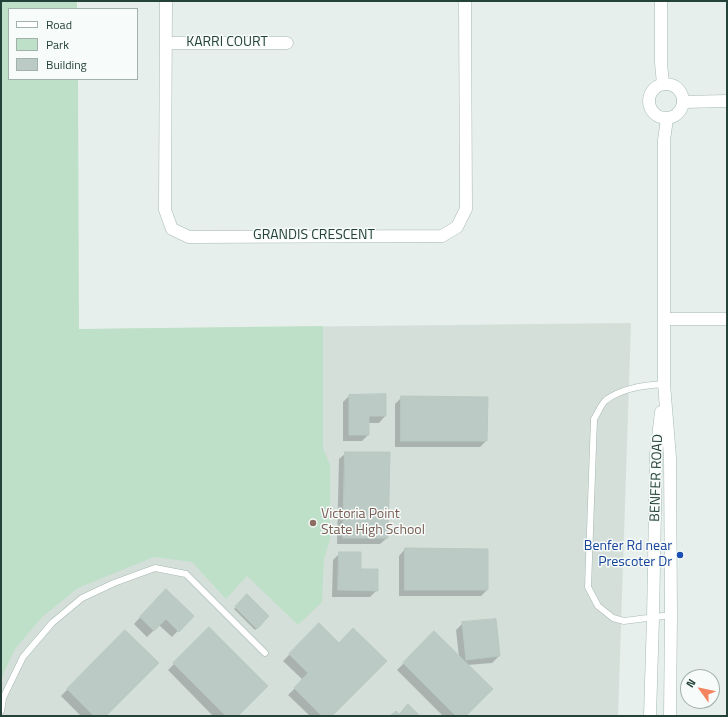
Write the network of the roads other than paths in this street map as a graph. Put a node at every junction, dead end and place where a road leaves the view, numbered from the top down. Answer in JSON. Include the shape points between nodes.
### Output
{"nodes":[{"id":1,"x":166,"y":1,"type":"edge"},
{"id":2,"x":465,"y":1,"type":"edge"},
{"id":3,"x":661,"y":1,"type":"edge"},
{"id":4,"x":166,"y":43,"type":"junction"},
{"id":5,"x":287,"y":43,"type":"dead end"},
{"id":6,"x":663,"y":84,"type":"junction"},
{"id":7,"x":727,"y":101,"type":"edge"},
{"id":8,"x":683,"y":102,"type":"junction"},
{"id":9,"x":667,"y":119,"type":"junction"},
{"id":10,"x":665,"y":319,"type":"junction"},
{"id":11,"x":727,"y":319,"type":"edge"},
{"id":12,"x":664,"y":384,"type":"junction"},
{"id":13,"x":671,"y":615,"type":"junction"},
{"id":14,"x":653,"y":618,"type":"junction"},
{"id":15,"x":265,"y":653,"type":"dead end"},
{"id":16,"x":1,"y":711,"type":"edge"},
{"id":17,"x":650,"y":716,"type":"edge"},
{"id":18,"x":670,"y":716,"type":"edge"}],
"edges":[{"from":1,"to":4,"type":"street","name":"GRANDIS CRESCENT"},
{"from":2,"to":4,"type":"street","name":"GRANDIS CRESCENT","via":[[466,209],[457,227],[442,236],[189,237],[172,229],[165,210]]},
{"from":3,"to":6,"type":"street"},
{"from":4,"to":5,"type":"street","name":"KARRI COURT"},
{"from":6,"to":8,"type":"street","via":[[677,88]]},
{"from":6,"to":9,"type":"street","via":[[652,90],[649,106],[656,116]]},
{"from":7,"to":8,"type":"street"},
{"from":8,"to":9,"type":"street","via":[[676,115]]},
{"from":9,"to":10,"type":"street","name":"BENFER ROAD","via":[[664,140]]},
{"from":10,"to":11,"type":"street"},
{"from":10,"to":12,"type":"street","name":"BENFER ROAD"},
{"from":12,"to":13,"type":"street","name":"BENFER ROAD","via":[[670,457]]},
{"from":12,"to":14,"type":"street","name":"BENFER ROAD","via":[[656,454]]},
{"from":12,"to":14,"type":"lane","via":[[644,385],[620,393],[605,401],[594,419],[588,587],[598,606],[613,618],[624,621]]},
{"from":13,"to":14,"type":"lane"},
{"from":13,"to":18,"type":"street","name":"BENFER ROAD"},
{"from":14,"to":17,"type":"street","name":"BENFER ROAD"},
{"from":15,"to":16,"type":"lane","via":[[186,574],[155,568],[82,598],[52,623],[23,657],[3,698]]}]}
